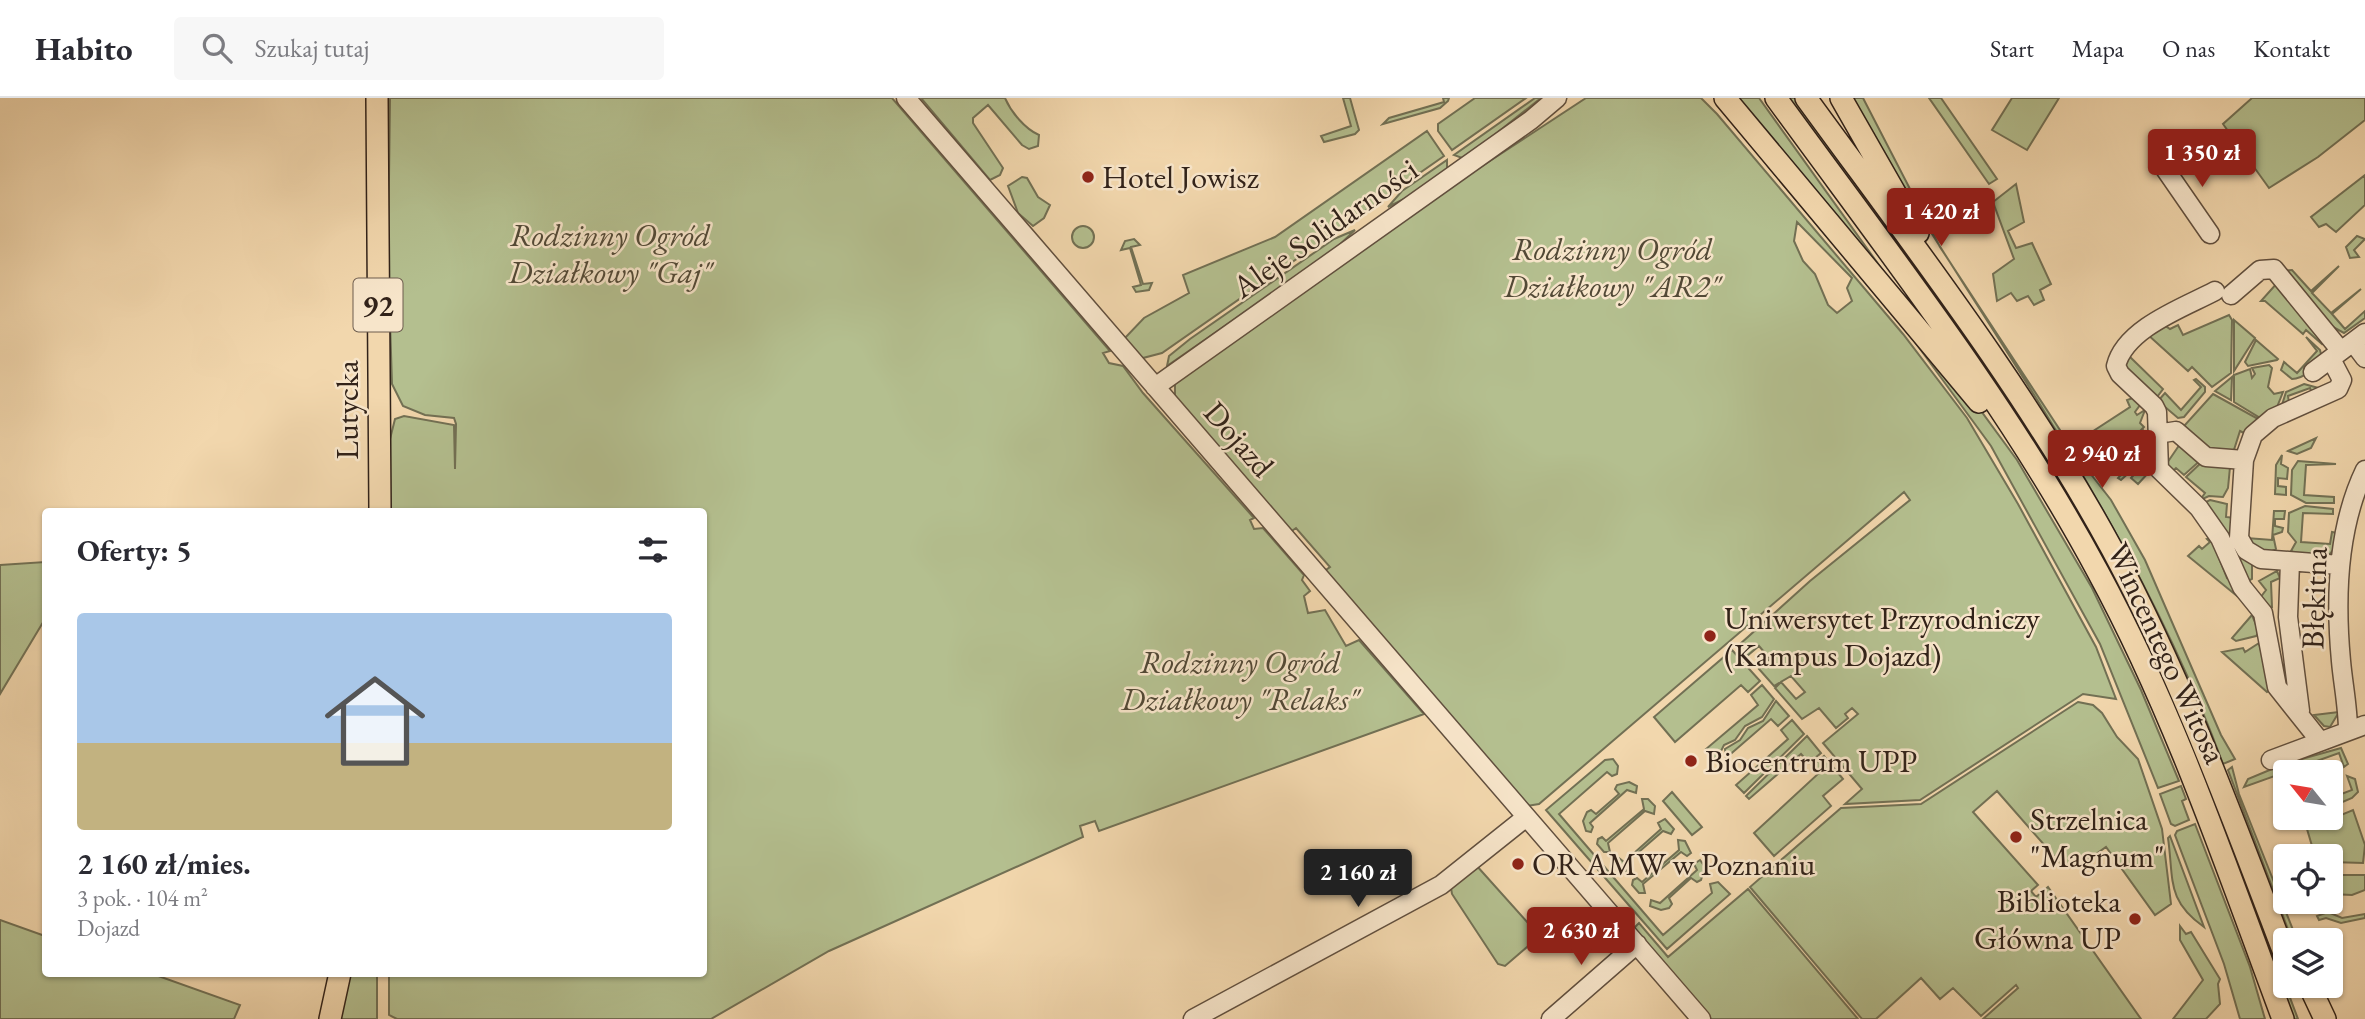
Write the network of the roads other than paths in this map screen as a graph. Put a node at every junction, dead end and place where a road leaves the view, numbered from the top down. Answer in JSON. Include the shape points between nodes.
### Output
{"nodes":[{"id":1,"x":377,"y":98,"type":"edge"},
{"id":2,"x":906,"y":98,"type":"edge"},
{"id":3,"x":1557,"y":98,"type":"edge"},
{"id":4,"x":1573,"y":98,"type":"edge"},
{"id":5,"x":1725,"y":98,"type":"edge"},
{"id":6,"x":1776,"y":98,"type":"edge"},
{"id":7,"x":1806,"y":98,"type":"edge"},
{"id":8,"x":1841,"y":98,"type":"edge"},
{"id":9,"x":1531,"y":120,"type":"junction"},
{"id":10,"x":2163,"y":166,"type":"dead end"},
{"id":11,"x":2210,"y":234,"type":"dead end"},
{"id":12,"x":1968,"y":321,"type":"junction"},
{"id":13,"x":2347,"y":346,"type":"edge"},
{"id":14,"x":2365,"y":358,"type":"edge"},
{"id":15,"x":2313,"y":372,"type":"dead end"},
{"id":16,"x":1156,"y":387,"type":"junction"},
{"id":17,"x":2157,"y":443,"type":"junction"},
{"id":18,"x":2244,"y":460,"type":"junction"},
{"id":19,"x":2365,"y":470,"type":"edge"},
{"id":20,"x":380,"y":508,"type":"edge"},
{"id":21,"x":2068,"y":517,"type":"junction"},
{"id":22,"x":2290,"y":562,"type":"junction"},
{"id":23,"x":2340,"y":565,"type":"junction"},
{"id":24,"x":2300,"y":711,"type":"junction"},
{"id":25,"x":2357,"y":728,"type":"edge"},
{"id":26,"x":2320,"y":741,"type":"junction"},
{"id":27,"x":2271,"y":760,"type":"dead end"},
{"id":28,"x":1527,"y":819,"type":"junction"},
{"id":29,"x":2255,"y":877,"type":"junction"},
{"id":30,"x":2275,"y":928,"type":"edge"},
{"id":31,"x":2280,"y":928,"type":"edge"},
{"id":32,"x":1637,"y":944,"type":"junction"},
{"id":33,"x":339,"y":977,"type":"edge"},
{"id":34,"x":2273,"y":993,"type":"edge"},
{"id":35,"x":2274,"y":998,"type":"edge"},
{"id":36,"x":2275,"y":998,"type":"edge"},
{"id":37,"x":2301,"y":998,"type":"edge"},
{"id":38,"x":2315,"y":998,"type":"edge"},
{"id":39,"x":330,"y":1019,"type":"edge"},
{"id":40,"x":1193,"y":1019,"type":"edge"},
{"id":41,"x":1551,"y":1019,"type":"edge"},
{"id":42,"x":1701,"y":1019,"type":"edge"},
{"id":43,"x":2276,"y":1019,"type":"edge"},
{"id":44,"x":2283,"y":1019,"type":"edge"},
{"id":45,"x":2309,"y":1019,"type":"edge"},
{"id":46,"x":2325,"y":1019,"type":"edge"}],
"edges":[{"from":1,"to":20,"type":"main road","name":"Lutycka","number":"92"},
{"from":2,"to":16,"type":"street","name":"Dojazd"},
{"from":3,"to":9,"type":"street","name":"Aleje Solidarności"},
{"from":4,"to":9,"type":"street","name":"Aleje Solidarności"},
{"from":5,"to":21,"type":"main road","via":[[1976,397]]},
{"from":6,"to":21,"type":"main road","name":"Wincentego Witosa","via":[[1987,391]]},
{"from":7,"to":12,"type":"main road","name":"Wincentego Witosa"},
{"from":8,"to":12,"type":"main road"},
{"from":9,"to":16,"type":"street","name":"Aleje Solidarności"},
{"from":10,"to":11,"type":"street"},
{"from":12,"to":29,"type":"main road","name":"Wincentego Witosa","via":[[2071,477],[2129,582],[2180,692]]},
{"from":13,"to":14,"type":"street"},
{"from":13,"to":15,"type":"street"},
{"from":13,"to":17,"type":"street","via":[[2274,269],[2260,270],[2223,293],[2146,327],[2117,362],[2120,374],[2154,406]]},
{"from":13,"to":18,"type":"street","via":[[2338,389],[2265,422],[2250,441]]},
{"from":16,"to":28,"type":"street","name":"Dojazd"},
{"from":17,"to":18,"type":"street","via":[[2176,431],[2206,457]]},
{"from":17,"to":24,"type":"street","via":[[2159,469],[2210,521],[2242,587],[2259,606],[2277,687]]},
{"from":18,"to":22,"type":"street","via":[[2239,538],[2246,550],[2261,559]]},
{"from":19,"to":23,"type":"street","name":"Błękitna","via":[[2353,500]]},
{"from":21,"to":34,"type":"main road","name":"Wincentego Witosa","via":[[2165,713]]},
{"from":22,"to":23,"type":"street"},
{"from":22,"to":24,"type":"street","via":[[2288,617]]},
{"from":23,"to":25,"type":"street","name":"Błękitna","via":[[2339,630]]},
{"from":24,"to":26,"type":"street"},
{"from":25,"to":26,"type":"street"},
{"from":26,"to":27,"type":"street"},
{"from":28,"to":32,"type":"street","name":"Dojazd"},
{"from":28,"to":40,"type":"street","via":[[1441,885]]},
{"from":29,"to":30,"type":"main road","name":"Wincentego Witosa"},
{"from":29,"to":31,"type":"main road"},
{"from":32,"to":41,"type":"street"},
{"from":32,"to":42,"type":"street","name":"Dojazd"},
{"from":33,"to":39,"type":"main road"},
{"from":35,"to":43,"type":"main road"},
{"from":36,"to":44,"type":"main road","name":"Wincentego Witosa"},
{"from":37,"to":45,"type":"main road"},
{"from":38,"to":46,"type":"main road"}]}
